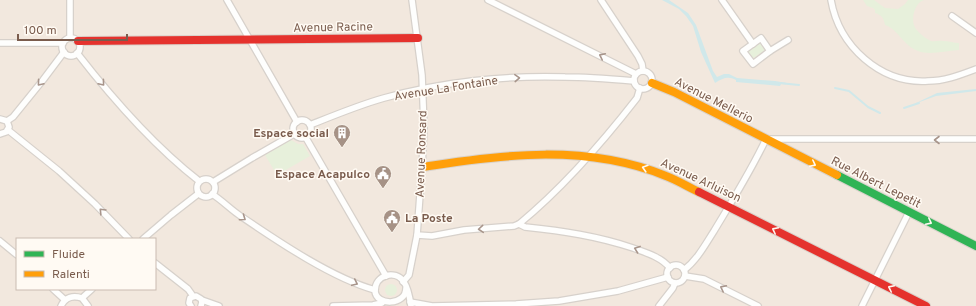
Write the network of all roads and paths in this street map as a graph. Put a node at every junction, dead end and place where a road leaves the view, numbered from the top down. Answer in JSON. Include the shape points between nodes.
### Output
{"nodes":[{"id":1,"x":70,"y":0,"type":"edge"},
{"id":2,"x":227,"y":0,"type":"edge"},
{"id":3,"x":412,"y":0,"type":"edge"},
{"id":4,"x":488,"y":0,"type":"edge"},
{"id":5,"x":600,"y":0,"type":"edge"},
{"id":6,"x":722,"y":0,"type":"edge"},
{"id":7,"x":831,"y":0,"type":"edge"},
{"id":8,"x":952,"y":16,"type":"dead end"},
{"id":9,"x":976,"y":33,"type":"edge"},
{"id":10,"x":418,"y":38,"type":"junction"},
{"id":11,"x":74,"y":40,"type":"junction"},
{"id":12,"x":250,"y":40,"type":"junction"},
{"id":13,"x":788,"y":40,"type":"dead end"},
{"id":14,"x":0,"y":43,"type":"edge"},
{"id":15,"x":63,"y":43,"type":"junction"},
{"id":16,"x":753,"y":44,"type":"junction"},
{"id":17,"x":770,"y":51,"type":"junction"},
{"id":18,"x":64,"y":52,"type":"junction"},
{"id":19,"x":77,"y":53,"type":"junction"},
{"id":20,"x":976,"y":69,"type":"edge"},
{"id":21,"x":643,"y":71,"type":"junction"},
{"id":22,"x":636,"y":74,"type":"junction"},
{"id":23,"x":634,"y":81,"type":"junction"},
{"id":24,"x":652,"y":83,"type":"junction"},
{"id":25,"x":640,"y":88,"type":"junction"},
{"id":26,"x":423,"y":89,"type":"junction"},
{"id":27,"x":0,"y":119,"type":"edge"},
{"id":28,"x":7,"y":121,"type":"junction"},
{"id":29,"x":296,"y":122,"type":"junction"},
{"id":30,"x":310,"y":125,"type":"junction"},
{"id":31,"x":8,"y":130,"type":"junction"},
{"id":32,"x":0,"y":134,"type":"edge"},
{"id":33,"x":294,"y":134,"type":"junction"},
{"id":34,"x":306,"y":138,"type":"junction"},
{"id":35,"x":766,"y":139,"type":"junction"},
{"id":36,"x":798,"y":140,"type":"junction"},
{"id":37,"x":976,"y":140,"type":"edge"},
{"id":38,"x":792,"y":153,"type":"junction"},
{"id":39,"x":590,"y":156,"type":"junction"},
{"id":40,"x":422,"y":168,"type":"junction"},
{"id":41,"x":199,"y":182,"type":"junction"},
{"id":42,"x":213,"y":182,"type":"junction"},
{"id":43,"x":198,"y":194,"type":"junction"},
{"id":44,"x":212,"y":194,"type":"junction"},
{"id":45,"x":729,"y":206,"type":"junction"},
{"id":46,"x":909,"y":212,"type":"junction"},
{"id":47,"x":519,"y":224,"type":"junction"},
{"id":48,"x":416,"y":235,"type":"junction"},
{"id":49,"x":128,"y":238,"type":"edge"},
{"id":50,"x":143,"y":238,"type":"edge"},
{"id":51,"x":0,"y":240,"type":"edge"},
{"id":52,"x":976,"y":246,"type":"edge"},
{"id":53,"x":16,"y":254,"type":"edge"},
{"id":54,"x":156,"y":264,"type":"edge"},
{"id":55,"x":670,"y":268,"type":"junction"},
{"id":56,"x":685,"y":273,"type":"junction"},
{"id":57,"x":386,"y":276,"type":"junction"},
{"id":58,"x":668,"y":277,"type":"junction"},
{"id":59,"x":874,"y":280,"type":"junction"},
{"id":60,"x":404,"y":282,"type":"junction"},
{"id":61,"x":675,"y":283,"type":"junction"},
{"id":62,"x":406,"y":288,"type":"junction"},
{"id":63,"x":54,"y":290,"type":"edge"},
{"id":64,"x":91,"y":290,"type":"edge"},
{"id":65,"x":375,"y":290,"type":"junction"},
{"id":66,"x":194,"y":296,"type":"junction"},
{"id":67,"x":82,"y":298,"type":"junction"},
{"id":68,"x":65,"y":300,"type":"junction"},
{"id":69,"x":382,"y":303,"type":"junction"},
{"id":70,"x":202,"y":304,"type":"edge"},
{"id":71,"x":411,"y":304,"type":"edge"},
{"id":72,"x":61,"y":306,"type":"edge"},
{"id":73,"x":88,"y":306,"type":"edge"},
{"id":74,"x":189,"y":306,"type":"edge"},
{"id":75,"x":219,"y":306,"type":"edge"},
{"id":76,"x":333,"y":306,"type":"edge"},
{"id":77,"x":392,"y":306,"type":"edge"},
{"id":78,"x":432,"y":306,"type":"edge"},
{"id":79,"x":659,"y":306,"type":"edge"},
{"id":80,"x":758,"y":306,"type":"edge"},
{"id":81,"x":862,"y":306,"type":"edge"},
{"id":82,"x":926,"y":306,"type":"edge"}],
"edges":[{"from":1,"to":11,"type":"street"},
{"from":2,"to":12,"type":"street"},
{"from":3,"to":10,"type":"street","name":"Avenue Ronsard"},
{"from":22,"to":4,"type":"street","one_way":true},
{"from":5,"to":21,"type":"street","via":[[638,56]]},
{"from":6,"to":16,"type":"street"},
{"from":7,"to":20,"type":"street","via":[[847,41],[861,57],[881,70],[902,79],[924,82],[948,79]]},
{"from":8,"to":9,"type":"street"},
{"from":10,"to":12,"type":"street","name":"Avenue Racine"},
{"from":10,"to":26,"type":"street","name":"Avenue Ronsard"},
{"from":11,"to":12,"type":"street","name":"Avenue Racine"},
{"from":11,"to":15,"type":"street","via":[[65,40]]},
{"from":11,"to":19,"type":"street","via":[[80,47]]},
{"from":12,"to":29,"type":"street"},
{"from":13,"to":17,"type":"street"},
{"from":14,"to":15,"type":"street"},
{"from":15,"to":18,"type":"street"},
{"from":16,"to":17,"type":"street","via":[[761,38]]},
{"from":16,"to":17,"type":"street","via":[[743,51],[753,64]]},
{"from":18,"to":19,"type":"street","via":[[71,55]]},
{"from":18,"to":28,"type":"street","one_way":true},
{"from":19,"to":41,"type":"street","one_way":true,"via":[[137,123]]},
{"from":21,"to":22,"type":"street"},
{"from":21,"to":24,"type":"street","via":[[651,75]]},
{"from":22,"to":23,"type":"street"},
{"from":23,"to":25,"type":"street"},
{"from":26,"to":23,"type":"street","name":"Avenue La Fontaine","one_way":true,"via":[[470,81],[518,78],[564,77]]},
{"from":24,"to":25,"type":"street","via":[[648,87]]},
{"from":24,"to":35,"type":"street","name":"Avenue Mellerio"},
{"from":25,"to":39,"type":"street","via":[[637,98]]},
{"from":26,"to":30,"type":"street","name":"Avenue La Fontaine","via":[[384,98]]},
{"from":26,"to":40,"type":"street","name":"Avenue Ronsard"},
{"from":27,"to":28,"type":"street"},
{"from":28,"to":31,"type":"street"},
{"from":29,"to":30,"type":"street","via":[[304,120]]},
{"from":29,"to":33,"type":"street"},
{"from":30,"to":34,"type":"street","via":[[311,132]]},
{"from":31,"to":32,"type":"street"},
{"from":49,"to":31,"type":"street","one_way":true,"via":[[59,171]]},
{"from":33,"to":34,"type":"street","via":[[298,138]]},
{"from":33,"to":42,"type":"street"},
{"from":34,"to":57,"type":"street"},
{"from":35,"to":36,"type":"street"},
{"from":35,"to":38,"type":"street","name":"Rue Albert Lepetit"},
{"from":35,"to":45,"type":"street"},
{"from":37,"to":36,"type":"street","one_way":true},
{"from":36,"to":38,"type":"street"},
{"from":38,"to":46,"type":"street","name":"Rue Albert Lepetit","one_way":true},
{"from":39,"to":40,"type":"street","name":"Avenue Arluison","via":[[512,155]]},
{"from":45,"to":39,"type":"street","name":"Avenue Arluison","one_way":true,"via":[[659,172],[627,162]]},
{"from":39,"to":47,"type":"street"},
{"from":40,"to":48,"type":"street","name":"Avenue Ronsard"},
{"from":41,"to":42,"type":"street","via":[[208,179]]},
{"from":41,"to":43,"type":"street","via":[[196,187]]},
{"from":42,"to":44,"type":"street","via":[[215,188]]},
{"from":43,"to":44,"type":"street","via":[[207,197]]},
{"from":43,"to":50,"type":"street"},
{"from":44,"to":65,"type":"street","one_way":true,"via":[[240,216],[310,260],[363,287]]},
{"from":45,"to":56,"type":"street"},
{"from":59,"to":45,"type":"street","name":"Avenue Arluison","one_way":true},
{"from":46,"to":52,"type":"street","name":"Rue Albert Lepetit","one_way":true},
{"from":46,"to":59,"type":"street"},
{"from":47,"to":48,"type":"street","one_way":true,"via":[[432,236]]},
{"from":55,"to":47,"type":"street","one_way":true,"via":[[666,262],[658,258],[600,238]]},
{"from":48,"to":60,"type":"street","name":"Avenue Ronsard","via":[[409,275]]},
{"from":51,"to":53,"type":"street"},
{"from":54,"to":66,"type":"street"},
{"from":55,"to":56,"type":"street","via":[[678,266]]},
{"from":55,"to":58,"type":"street"},
{"from":56,"to":61,"type":"street","via":[[683,280]]},
{"from":80,"to":56,"type":"street","one_way":true,"via":[[704,279]]},
{"from":57,"to":60,"type":"street","via":[[396,276]]},
{"from":57,"to":65,"type":"street","via":[[378,281]]},
{"from":58,"to":61,"type":"street"},
{"from":58,"to":78,"type":"street","via":[[612,292],[559,301]]},
{"from":59,"to":81,"type":"street"},
{"from":82,"to":59,"type":"street","name":"Avenue Arluison","one_way":true},
{"from":60,"to":62,"type":"street"},
{"from":61,"to":79,"type":"street"},
{"from":62,"to":71,"type":"street"},
{"from":62,"to":77,"type":"street","via":[[401,302]]},
{"from":63,"to":68,"type":"street"},
{"from":64,"to":67,"type":"street"},
{"from":65,"to":69,"type":"street"},
{"from":66,"to":70,"type":"street","via":[[198,296]]},
{"from":66,"to":74,"type":"street","via":[[190,298]]},
{"from":67,"to":68,"type":"street","via":[[73,296]]},
{"from":67,"to":73,"type":"street"},
{"from":68,"to":72,"type":"street"},
{"from":69,"to":76,"type":"street"},
{"from":69,"to":77,"type":"street"},
{"from":70,"to":75,"type":"street"},
{"from":71,"to":78,"type":"street"}]}
